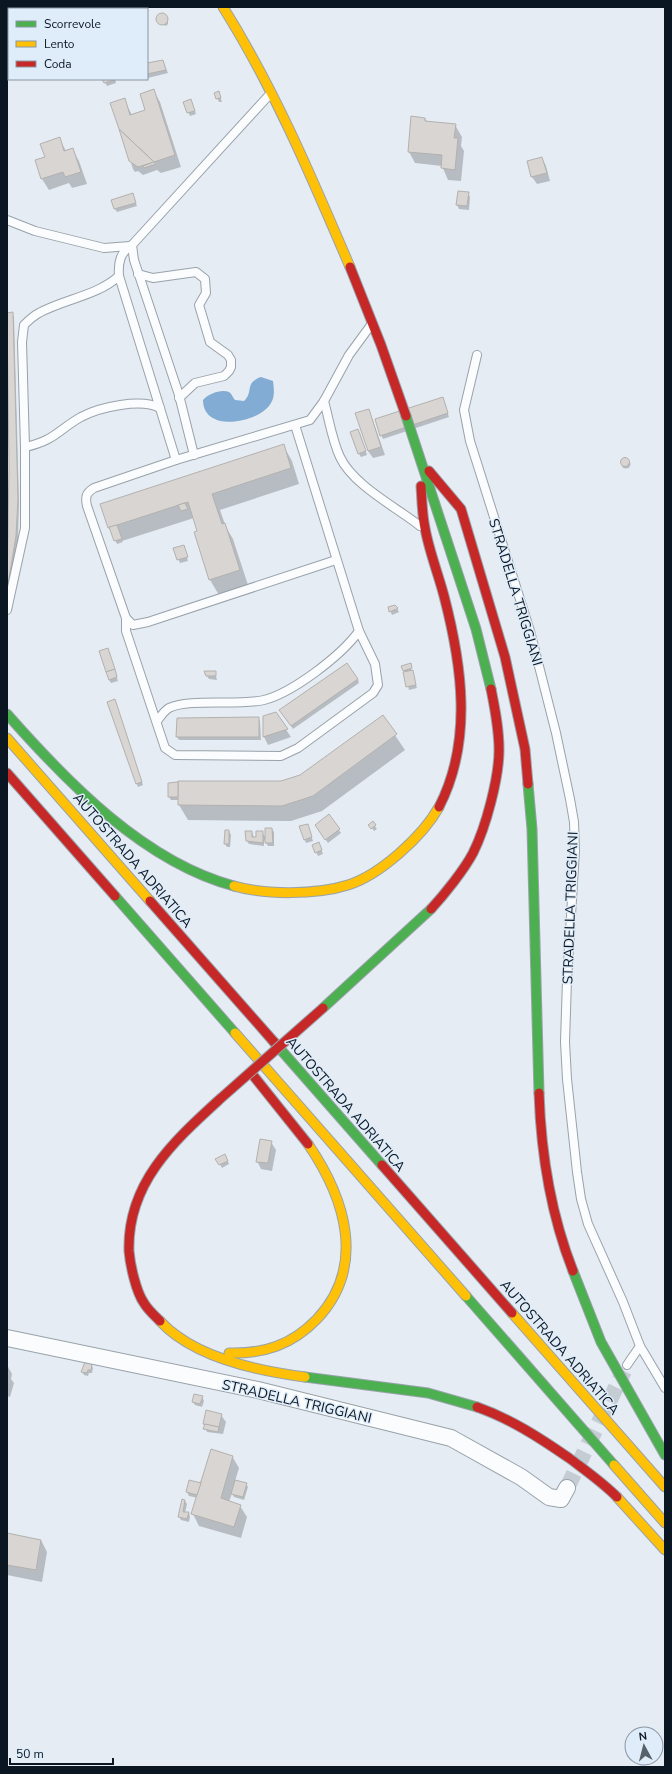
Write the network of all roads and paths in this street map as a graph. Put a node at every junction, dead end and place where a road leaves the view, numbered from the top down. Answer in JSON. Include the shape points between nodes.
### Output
{"nodes":[{"id":1,"x":214,"y":7,"type":"edge"},
{"id":2,"x":223,"y":7,"type":"edge"},
{"id":3,"x":232,"y":7,"type":"edge"},
{"id":4,"x":242,"y":37,"type":"junction"},
{"id":5,"x":272,"y":91,"type":"junction"},
{"id":6,"x":7,"y":220,"type":"edge"},
{"id":7,"x":132,"y":246,"type":"junction"},
{"id":8,"x":138,"y":274,"type":"junction"},
{"id":9,"x":119,"y":276,"type":"junction"},
{"id":10,"x":373,"y":322,"type":"junction"},
{"id":11,"x":477,"y":355,"type":"dead end"},
{"id":12,"x":180,"y":398,"type":"junction"},
{"id":13,"x":324,"y":401,"type":"junction"},
{"id":14,"x":160,"y":408,"type":"junction"},
{"id":15,"x":295,"y":425,"type":"junction"},
{"id":16,"x":25,"y":448,"type":"junction"},
{"id":17,"x":194,"y":455,"type":"junction"},
{"id":18,"x":419,"y":459,"type":"junction"},
{"id":19,"x":176,"y":460,"type":"junction"},
{"id":20,"x":426,"y":531,"type":"junction"},
{"id":21,"x":336,"y":560,"type":"junction"},
{"id":22,"x":7,"y":610,"type":"edge"},
{"id":23,"x":126,"y":618,"type":"junction"},
{"id":24,"x":359,"y":631,"type":"junction"},
{"id":25,"x":7,"y":714,"type":"edge"},
{"id":26,"x":157,"y":721,"type":"junction"},
{"id":27,"x":7,"y":738,"type":"edge"},
{"id":28,"x":7,"y":773,"type":"edge"},
{"id":29,"x":113,"y":894,"type":"junction"},
{"id":30,"x":205,"y":1013,"type":"dead end"},
{"id":31,"x":244,"y":1063,"type":"dead end"},
{"id":32,"x":7,"y":1338,"type":"edge"},
{"id":33,"x":640,"y":1346,"type":"junction"},
{"id":34,"x":194,"y":1348,"type":"junction"},
{"id":35,"x":627,"y":1365,"type":"tunnel mouth"},
{"id":36,"x":665,"y":1388,"type":"edge"},
{"id":37,"x":665,"y":1455,"type":"edge"},
{"id":38,"x":665,"y":1487,"type":"edge"},
{"id":39,"x":567,"y":1488,"type":"tunnel mouth"},
{"id":40,"x":665,"y":1523,"type":"edge"},
{"id":41,"x":665,"y":1550,"type":"edge"}],
"edges":[{"from":1,"to":4,"type":"highway"},
{"from":2,"to":4,"type":"highway"},
{"from":3,"to":4,"type":"highway"},
{"from":4,"to":5,"type":"highway"},
{"from":5,"to":7,"type":"lane"},
{"from":5,"to":10,"type":"highway","via":[[307,166]]},
{"from":6,"to":7,"type":"lane","via":[[34,231],[104,248]]},
{"from":7,"to":8,"type":"lane"},
{"from":7,"to":9,"type":"lane","via":[[125,249],[121,255]]},
{"from":8,"to":12,"type":"lane"},
{"from":8,"to":12,"type":"lane","via":[[153,278],[196,272],[205,279],[206,293],[199,305],[205,328],[210,342],[228,355],[231,367],[224,376],[196,383]]},
{"from":9,"to":14,"type":"lane"},
{"from":9,"to":16,"type":"lane","via":[[93,292],[37,314],[24,325],[22,342]]},
{"from":10,"to":13,"type":"lane","via":[[349,355]]},
{"from":10,"to":18,"type":"highway"},
{"from":11,"to":33,"type":"lane","name":"STRADELLA TRIGGIANI","via":[[464,410],[470,441],[530,631],[556,733],[574,822],[575,851],[565,1042],[581,1199],[588,1224]]},
{"from":12,"to":17,"type":"lane"},
{"from":13,"to":15,"type":"lane","via":[[310,420]]},
{"from":13,"to":20,"type":"lane","via":[[340,456],[348,469]]},
{"from":14,"to":16,"type":"lane","via":[[140,403],[100,410],[82,416],[41,444]]},
{"from":14,"to":19,"type":"lane"},
{"from":15,"to":17,"type":"lane"},
{"from":15,"to":21,"type":"lane"},
{"from":16,"to":22,"type":"lane","via":[[25,528]]},
{"from":17,"to":19,"type":"lane"},
{"from":18,"to":20,"type":"highway"},
{"from":18,"to":34,"type":"highway","bridge":true,"via":[[486,667],[496,714],[499,750],[495,784],[473,853],[439,900],[393,946],[174,1142],[151,1173],[132,1211],[128,1231],[131,1273],[137,1291],[149,1312],[168,1332]]},
{"from":18,"to":37,"type":"highway","via":[[461,509],[505,657],[523,742],[532,829],[540,1126],[557,1223],[601,1342]]},
{"from":19,"to":23,"type":"lane","via":[[94,488],[87,493],[85,499]]},
{"from":20,"to":25,"type":"highway","via":[[448,612],[460,673],[462,712],[457,756],[452,777],[438,811],[415,840],[394,858],[350,884],[308,892],[273,894],[244,890],[195,873],[144,844],[97,805]]},
{"from":21,"to":23,"type":"lane","via":[[148,622],[133,625]]},
{"from":21,"to":24,"type":"lane"},
{"from":23,"to":26,"type":"lane","via":[[126,631]]},
{"from":24,"to":26,"type":"lane","via":[[332,660],[278,695],[235,703],[186,704],[169,708]]},
{"from":24,"to":26,"type":"lane","via":[[375,664],[378,685],[372,693],[298,748],[281,756],[175,755],[165,748]]},
{"from":27,"to":38,"type":"highway","name":"AUTOSTRADA ADRIATICA"},
{"from":28,"to":29,"type":"highway"},
{"from":29,"to":30,"type":"highway"},
{"from":29,"to":40,"type":"highway"},
{"from":31,"to":34,"type":"highway","via":[[326,1172],[341,1213],[347,1250],[337,1293],[313,1325],[295,1340],[268,1351],[248,1354]]},
{"from":32,"to":39,"type":"street","name":"STRADELLA TRIGGIANI","via":[[258,1390],[451,1438],[520,1477],[549,1497],[561,1499]]},
{"from":33,"to":35,"type":"lane"},
{"from":33,"to":36,"type":"lane","name":"STRADELLA TRIGGIANI"},
{"from":34,"to":41,"type":"highway","via":[[252,1367],[429,1393],[496,1414],[524,1429],[605,1485]]}]}
